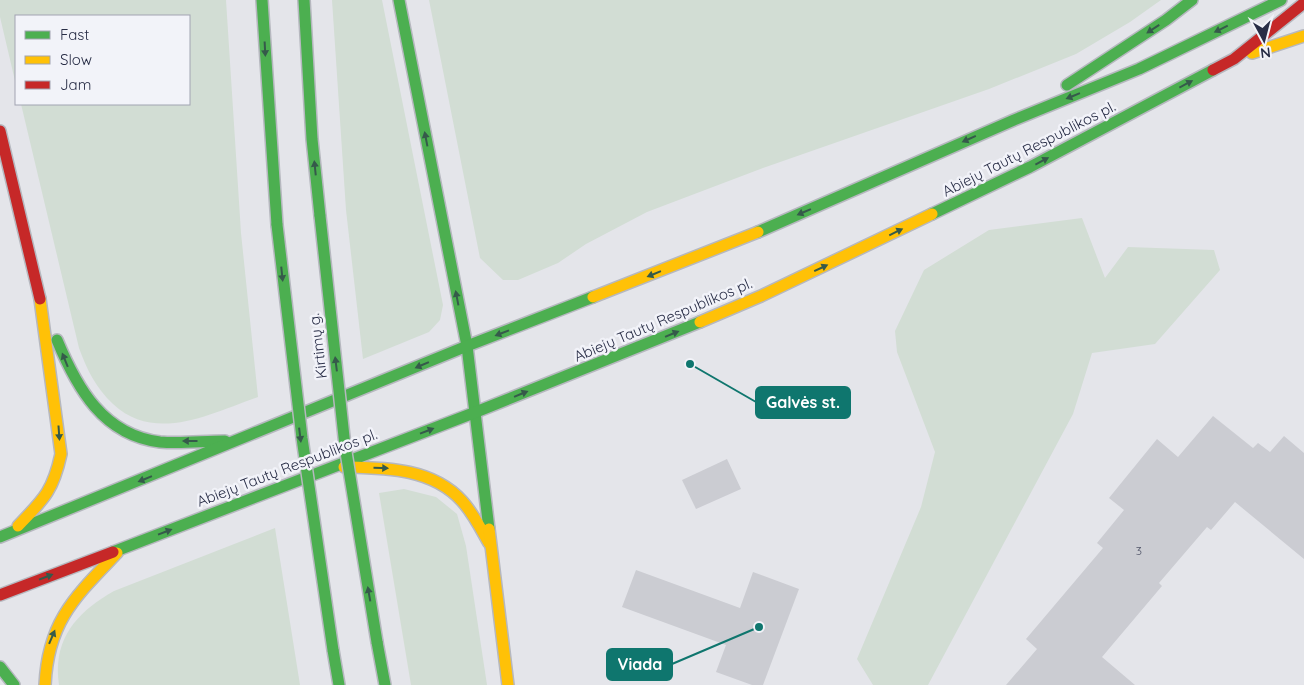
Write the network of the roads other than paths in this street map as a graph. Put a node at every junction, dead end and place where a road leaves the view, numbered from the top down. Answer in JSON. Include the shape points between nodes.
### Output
{"nodes":[{"id":1,"x":262,"y":0,"type":"edge"},
{"id":2,"x":304,"y":0,"type":"edge"},
{"id":3,"x":399,"y":0,"type":"edge"},
{"id":4,"x":1192,"y":0,"type":"edge"},
{"id":5,"x":1281,"y":0,"type":"edge"},
{"id":6,"x":1304,"y":3,"type":"edge"},
{"id":7,"x":1304,"y":36,"type":"edge"},
{"id":8,"x":1234,"y":59,"type":"junction"},
{"id":9,"x":1014,"y":120,"type":"junction"},
{"id":10,"x":0,"y":131,"type":"edge"},
{"id":11,"x":40,"y":298,"type":"junction"},
{"id":12,"x":467,"y":346,"type":"junction"},
{"id":13,"x":476,"y":412,"type":"junction"},
{"id":14,"x":239,"y":441,"type":"junction"},
{"id":15,"x":332,"y":467,"type":"junction"},
{"id":16,"x":12,"y":532,"type":"junction"},
{"id":17,"x":0,"y":537,"type":"edge"},
{"id":18,"x":119,"y":549,"type":"junction"},
{"id":19,"x":493,"y":549,"type":"junction"},
{"id":20,"x":0,"y":595,"type":"edge"},
{"id":21,"x":0,"y":667,"type":"edge"},
{"id":22,"x":14,"y":685,"type":"edge"},
{"id":23,"x":45,"y":685,"type":"edge"},
{"id":24,"x":339,"y":685,"type":"edge"},
{"id":25,"x":385,"y":685,"type":"edge"},
{"id":26,"x":508,"y":685,"type":"edge"}],
"edges":[{"from":1,"to":24,"type":"highway","name":"Kirtimų g.","one_way":true,"bridge":true,"via":[[277,225],[292,370],[312,523]]},
{"from":25,"to":2,"type":"highway","name":"Kirtimų g.","one_way":true,"bridge":true,"via":[[346,446],[312,139]]},
{"from":12,"to":3,"type":"highway","one_way":true},
{"from":4,"to":9,"type":"highway","one_way":true},
{"from":5,"to":9,"type":"highway","name":"Abiejų Tautų Respublikos pl.","one_way":true,"via":[[1139,69]]},
{"from":6,"to":8,"type":"highway","name":"Abiejų Tautų Respublikos pl."},
{"from":7,"to":8,"type":"highway"},
{"from":13,"to":8,"type":"highway","name":"Abiejų Tautų Respublikos pl.","one_way":true,"via":[[674,334],[852,254],[1030,167]]},
{"from":9,"to":12,"type":"highway","name":"Abiejų Tautų Respublikos pl.","one_way":true,"via":[[729,244]]},
{"from":10,"to":11,"type":"highway"},
{"from":14,"to":11,"type":"highway","one_way":true,"via":[[141,438],[103,418],[83,396],[68,369]]},
{"from":11,"to":16,"type":"highway","one_way":true,"via":[[61,454],[56,478],[44,499]]},
{"from":12,"to":13,"type":"highway"},
{"from":12,"to":14,"type":"highway","name":"Abiejų Tautų Respublikos pl.","one_way":true},
{"from":15,"to":13,"type":"highway","name":"Abiejų Tautų Respublikos pl.","one_way":true},
{"from":13,"to":19,"type":"highway"},
{"from":14,"to":16,"type":"highway","name":"Abiejų Tautų Respublikos pl.","one_way":true},
{"from":18,"to":15,"type":"highway","name":"Abiejų Tautų Respublikos pl.","one_way":true},
{"from":15,"to":19,"type":"highway","one_way":true,"via":[[397,469],[435,480],[461,500]]},
{"from":16,"to":17,"type":"highway","name":"Abiejų Tautų Respublikos pl."},
{"from":20,"to":18,"type":"highway","name":"Abiejų Tautų Respublikos pl.","one_way":true},
{"from":23,"to":18,"type":"highway","one_way":true,"via":[[49,642],[59,621]]},
{"from":19,"to":26,"type":"highway"},
{"from":21,"to":22,"type":"highway"}]}
